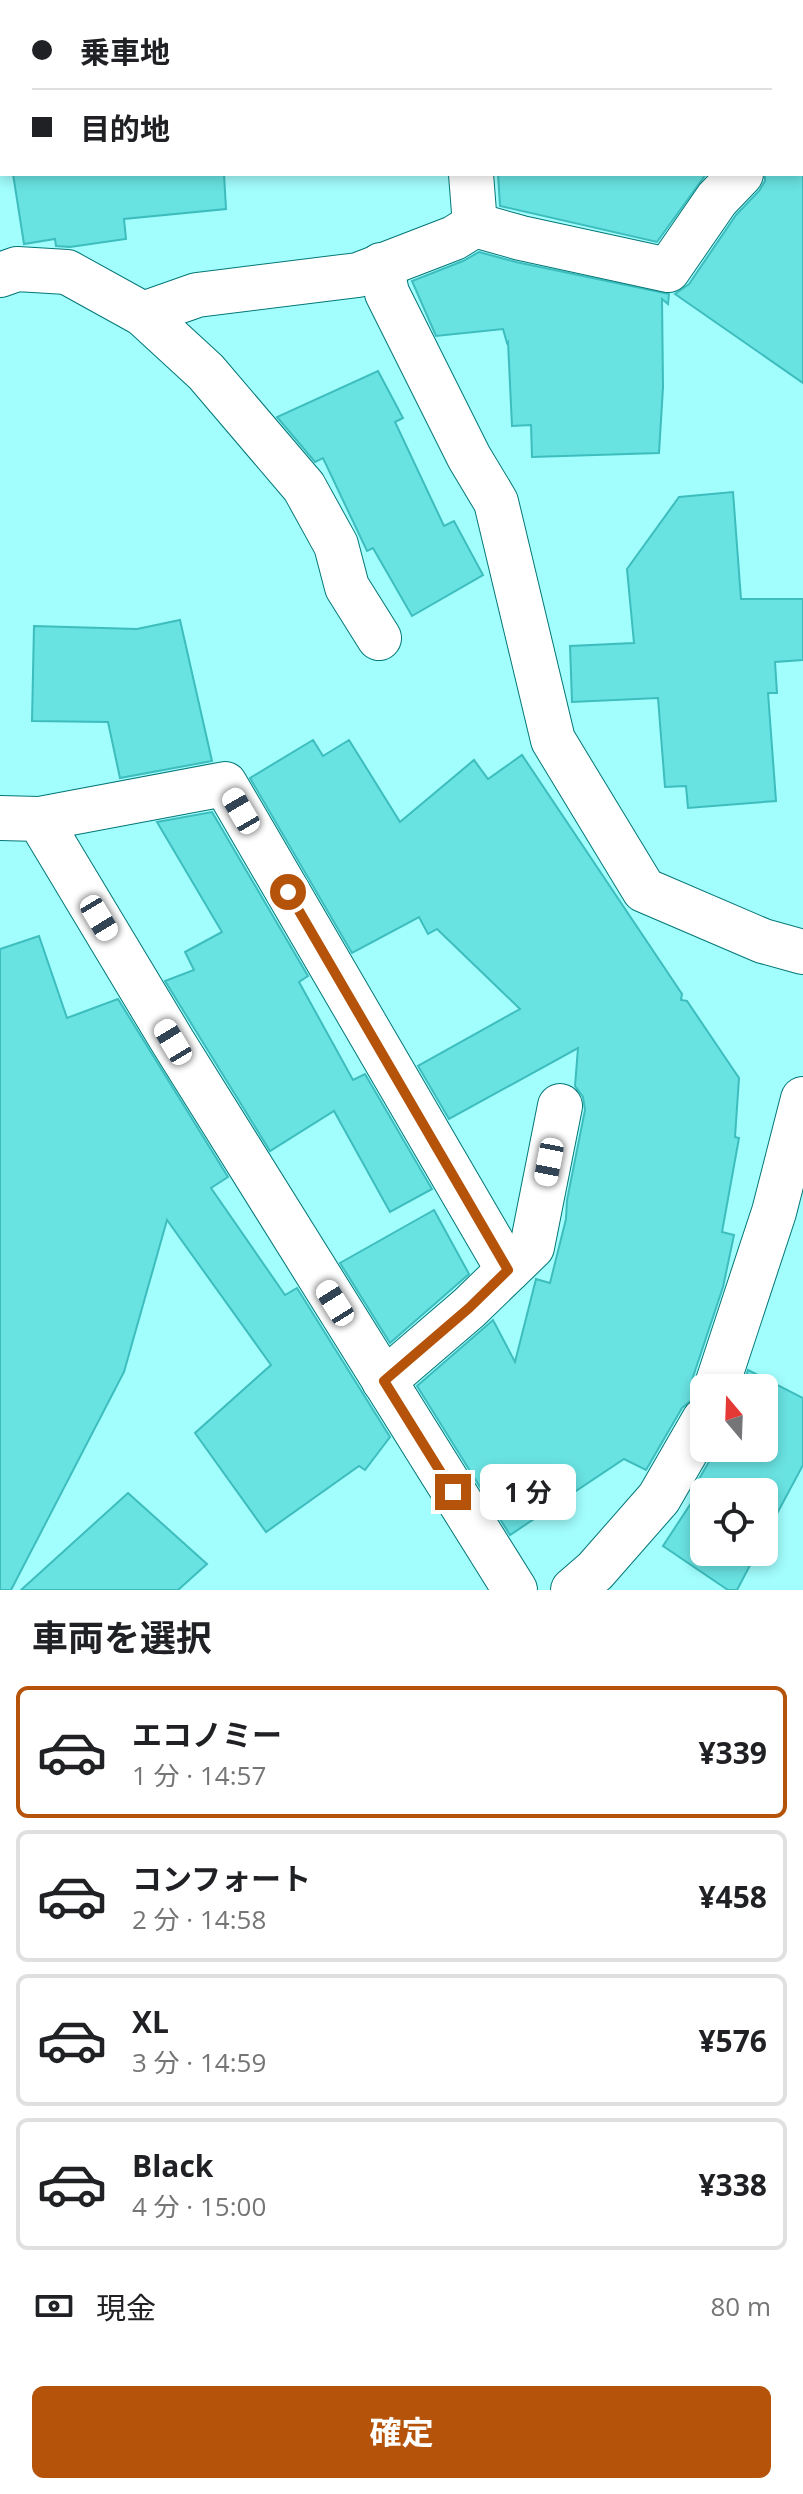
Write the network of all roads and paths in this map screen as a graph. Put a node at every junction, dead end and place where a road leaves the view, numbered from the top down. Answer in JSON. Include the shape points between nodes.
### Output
{"nodes":[{"id":1,"x":471,"y":176,"type":"edge"},
{"id":2,"x":739,"y":176,"type":"edge"},
{"id":3,"x":475,"y":225,"type":"junction"},
{"id":4,"x":381,"y":265,"type":"junction"},
{"id":5,"x":0,"y":275,"type":"edge"},
{"id":6,"x":143,"y":314,"type":"junction"},
{"id":7,"x":379,"y":638,"type":"dead end"},
{"id":8,"x":20,"y":818,"type":"edge"},
{"id":9,"x":803,"y":952,"type":"edge"},
{"id":10,"x":803,"y":1099,"type":"edge"},
{"id":11,"x":560,"y":1106,"type":"dead end"},
{"id":12,"x":508,"y":1270,"type":"junction"},
{"id":13,"x":721,"y":1374,"type":"edge"},
{"id":14,"x":384,"y":1381,"type":"junction"},
{"id":15,"x":690,"y":1444,"type":"edge"},
{"id":16,"x":515,"y":1590,"type":"edge"},
{"id":17,"x":573,"y":1590,"type":"edge"}],
"edges":[{"from":1,"to":3,"type":"street"},
{"from":2,"to":3,"type":"street","via":[[668,270]]},
{"from":3,"to":4,"type":"street"},
{"from":4,"to":6,"type":"street","via":[[358,275],[197,295]]},
{"from":4,"to":9,"type":"street","via":[[387,293],[496,502],[553,740],[644,890],[763,941]]},
{"from":5,"to":6,"type":"street","via":[[17,269],[67,272]]},
{"from":6,"to":7,"type":"street","via":[[206,372],[304,487],[336,545],[347,587]]},
{"from":8,"to":12,"type":"street","via":[[225,784]]},
{"from":8,"to":14,"type":"street","via":[[173,1042]]},
{"from":10,"to":13,"type":"street","via":[[774,1212]]},
{"from":11,"to":12,"type":"street","via":[[532,1247]]},
{"from":12,"to":14,"type":"street"},
{"from":14,"to":16,"type":"street"},
{"from":15,"to":17,"type":"street","via":[[659,1498]]}]}
